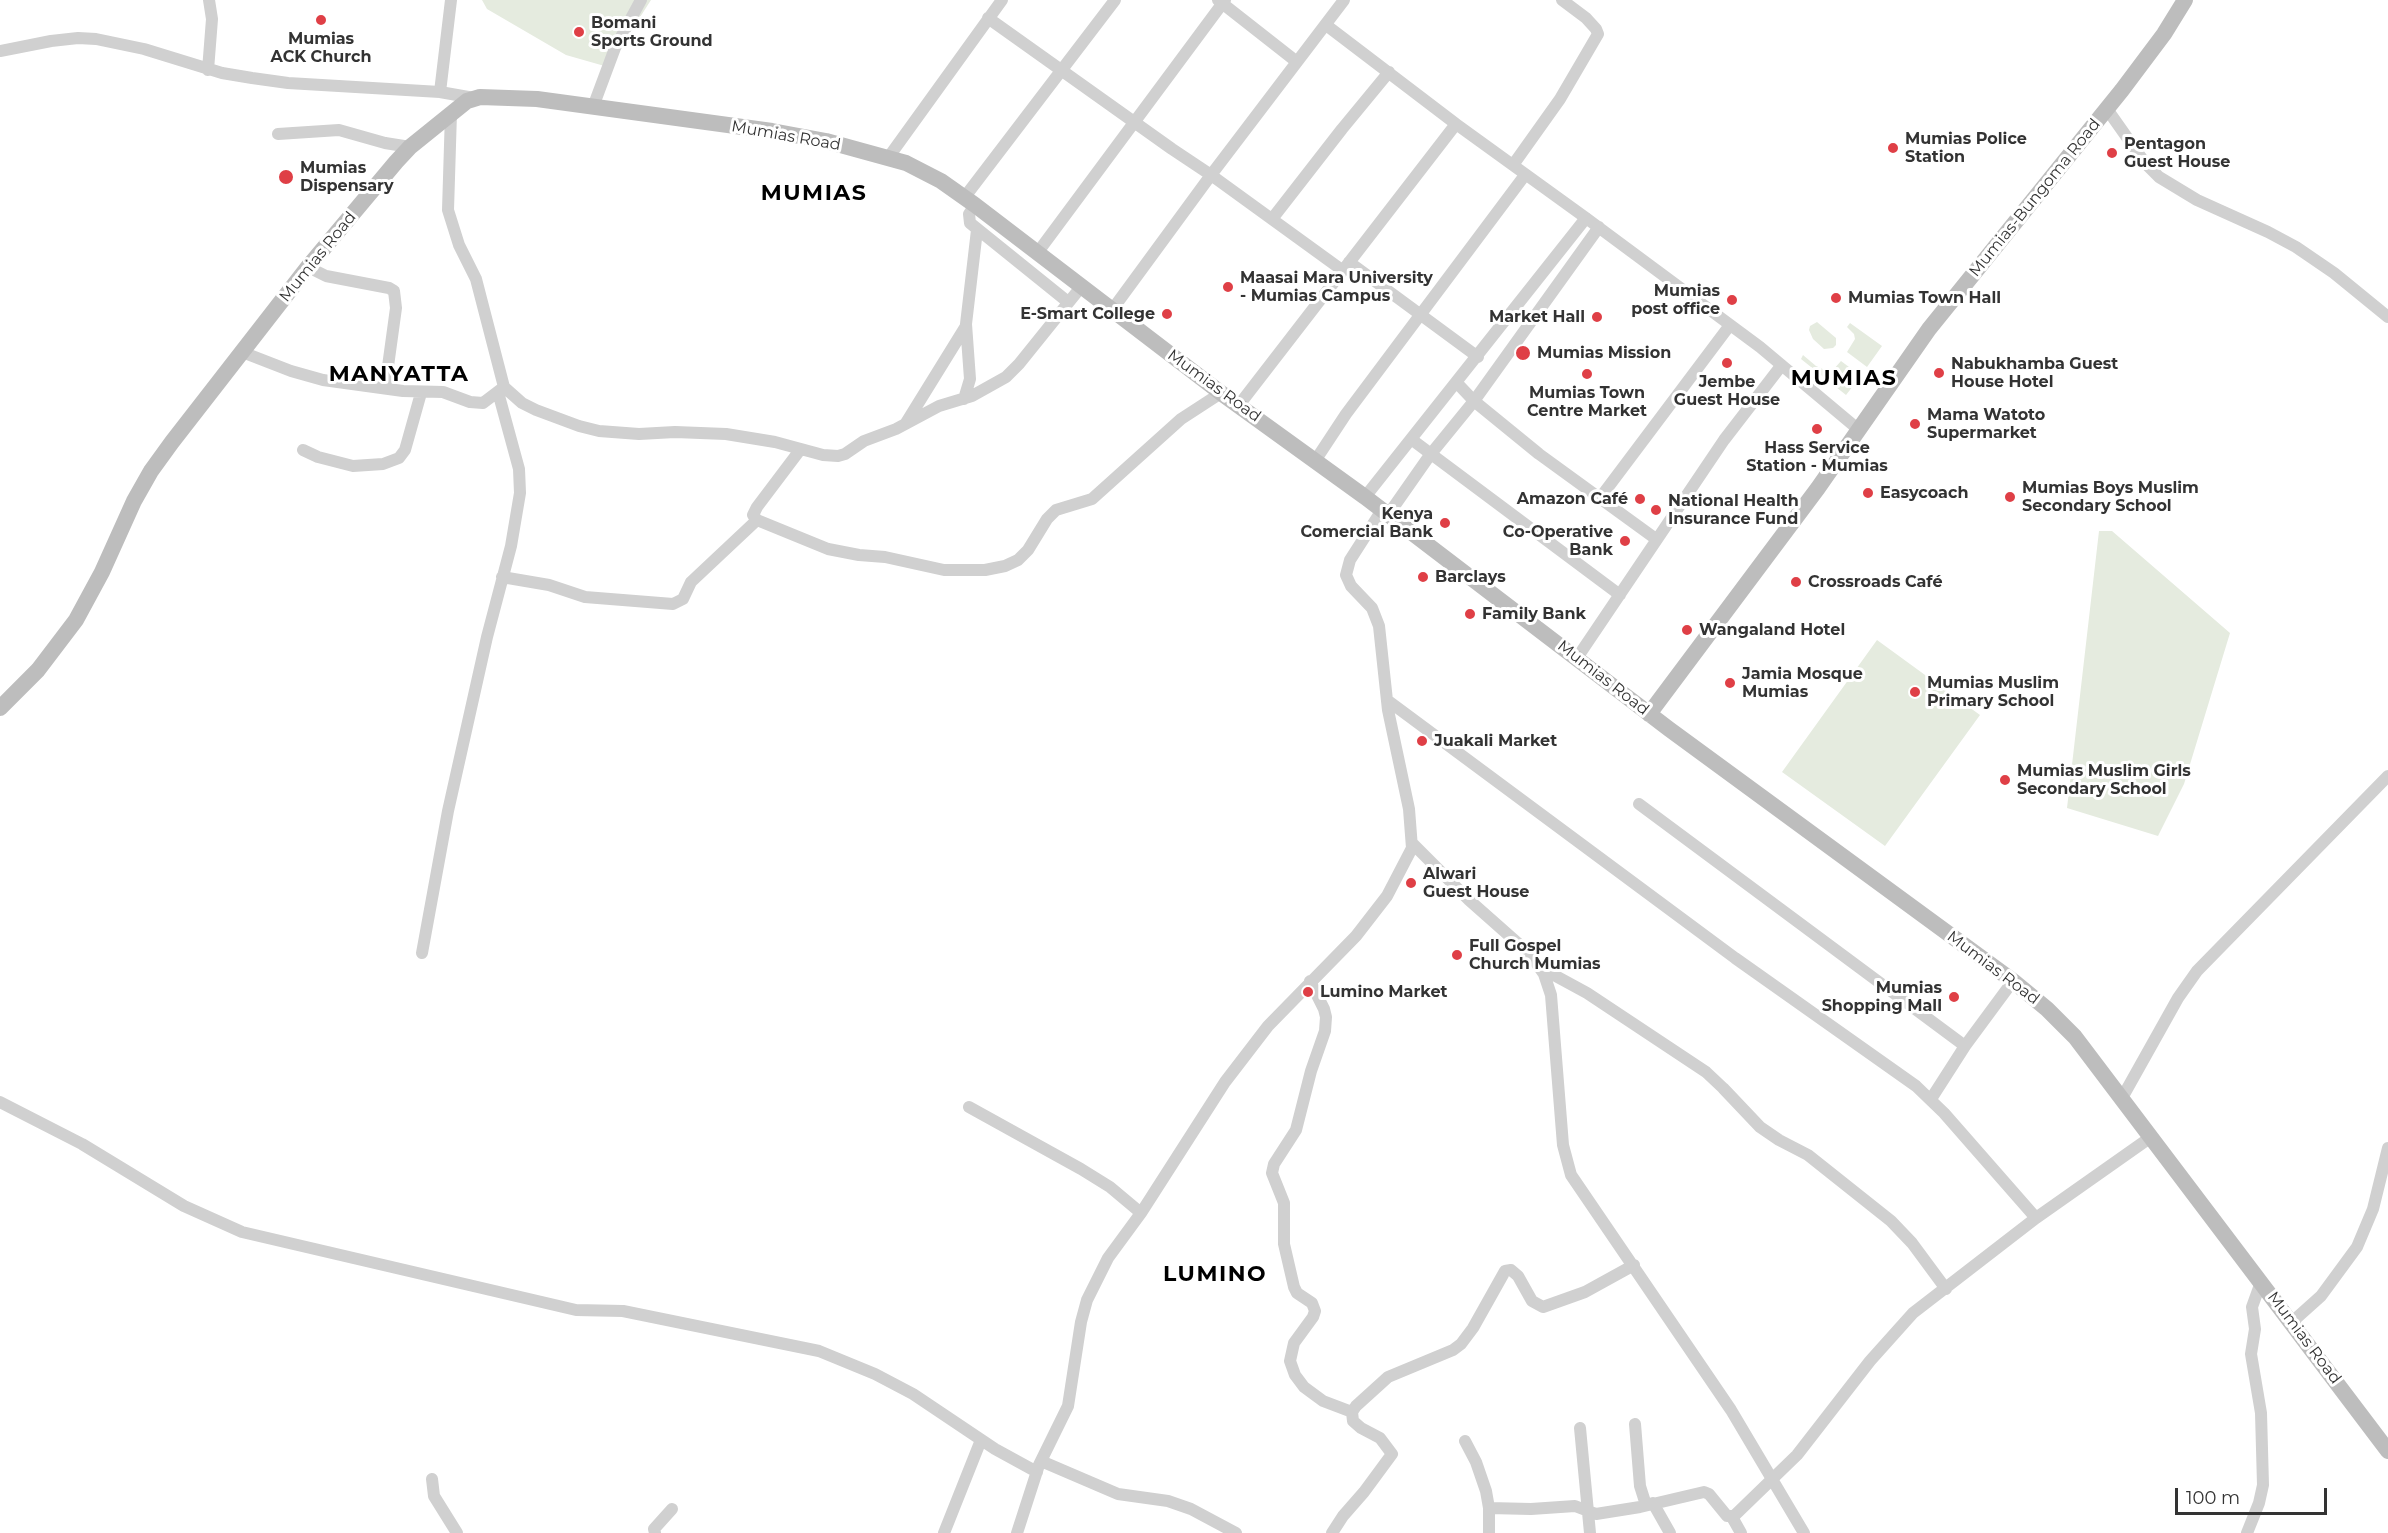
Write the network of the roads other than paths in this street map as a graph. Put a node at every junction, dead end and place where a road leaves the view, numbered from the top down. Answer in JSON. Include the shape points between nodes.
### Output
{"nodes":[{"id":1,"x":208,"y":0,"type":"edge"},
{"id":2,"x":451,"y":0,"type":"edge"},
{"id":3,"x":641,"y":0,"type":"edge"},
{"id":4,"x":1002,"y":0,"type":"edge"},
{"id":5,"x":1115,"y":0,"type":"edge"},
{"id":6,"x":1344,"y":0,"type":"edge"},
{"id":7,"x":1562,"y":0,"type":"edge"},
{"id":8,"x":2185,"y":0,"type":"edge"},
{"id":9,"x":1222,"y":1,"type":"edge"},
{"id":10,"x":988,"y":18,"type":"junction"},
{"id":11,"x":1326,"y":25,"type":"junction"},
{"id":12,"x":0,"y":42,"type":"edge"},
{"id":13,"x":13,"y":48,"type":"junction"},
{"id":14,"x":0,"y":51,"type":"edge"},
{"id":15,"x":1297,"y":62,"type":"junction"},
{"id":16,"x":1062,"y":69,"type":"junction"},
{"id":17,"x":208,"y":70,"type":"junction"},
{"id":18,"x":1389,"y":72,"type":"junction"},
{"id":19,"x":440,"y":92,"type":"junction"},
{"id":20,"x":474,"y":98,"type":"junction"},
{"id":21,"x":593,"y":107,"type":"junction"},
{"id":22,"x":2107,"y":109,"type":"junction"},
{"id":23,"x":451,"y":113,"type":"junction"},
{"id":24,"x":1134,"y":121,"type":"junction"},
{"id":25,"x":1456,"y":124,"type":"junction"},
{"id":26,"x":279,"y":134,"type":"dead end"},
{"id":27,"x":410,"y":147,"type":"junction"},
{"id":28,"x":888,"y":158,"type":"junction"},
{"id":29,"x":1513,"y":165,"type":"junction"},
{"id":30,"x":1211,"y":175,"type":"junction"},
{"id":31,"x":1526,"y":175,"type":"junction"},
{"id":32,"x":969,"y":201,"type":"junction"},
{"id":33,"x":1586,"y":218,"type":"junction"},
{"id":34,"x":1272,"y":219,"type":"junction"},
{"id":35,"x":1599,"y":227,"type":"junction"},
{"id":36,"x":977,"y":230,"type":"junction"},
{"id":37,"x":1038,"y":252,"type":"junction"},
{"id":38,"x":1345,"y":266,"type":"junction"},
{"id":39,"x":308,"y":267,"type":"junction"},
{"id":40,"x":1081,"y":287,"type":"junction"},
{"id":41,"x":1068,"y":302,"type":"junction"},
{"id":42,"x":1112,"y":310,"type":"junction"},
{"id":43,"x":1420,"y":314,"type":"junction"},
{"id":44,"x":2388,"y":317,"type":"edge"},
{"id":45,"x":966,"y":324,"type":"junction"},
{"id":46,"x":1730,"y":325,"type":"junction"},
{"id":47,"x":242,"y":352,"type":"junction"},
{"id":48,"x":1478,"y":357,"type":"junction"},
{"id":49,"x":1781,"y":366,"type":"junction"},
{"id":50,"x":1457,"y":383,"type":"junction"},
{"id":51,"x":385,"y":388,"type":"junction"},
{"id":52,"x":501,"y":390,"type":"junction"},
{"id":53,"x":421,"y":393,"type":"junction"},
{"id":54,"x":1221,"y":393,"type":"junction"},
{"id":55,"x":964,"y":399,"type":"junction"},
{"id":56,"x":1474,"y":401,"type":"junction"},
{"id":57,"x":1239,"y":405,"type":"junction"},
{"id":58,"x":905,"y":424,"type":"junction"},
{"id":59,"x":1859,"y":430,"type":"junction"},
{"id":60,"x":1411,"y":439,"type":"junction"},
{"id":61,"x":303,"y":450,"type":"dead end"},
{"id":62,"x":800,"y":450,"type":"junction"},
{"id":63,"x":1430,"y":455,"type":"junction"},
{"id":64,"x":1315,"y":460,"type":"junction"},
{"id":65,"x":1365,"y":497,"type":"junction"},
{"id":66,"x":1600,"y":498,"type":"junction"},
{"id":67,"x":1385,"y":513,"type":"junction"},
{"id":68,"x":757,"y":520,"type":"junction"},
{"id":69,"x":1656,"y":539,"type":"junction"},
{"id":70,"x":502,"y":577,"type":"junction"},
{"id":71,"x":1620,"y":595,"type":"junction"},
{"id":72,"x":1577,"y":658,"type":"junction"},
{"id":73,"x":1387,"y":700,"type":"junction"},
{"id":74,"x":0,"y":708,"type":"edge"},
{"id":75,"x":1649,"y":714,"type":"junction"},
{"id":76,"x":2388,"y":776,"type":"edge"},
{"id":77,"x":1639,"y":804,"type":"dead end"},
{"id":78,"x":1412,"y":843,"type":"junction"},
{"id":79,"x":422,"y":953,"type":"dead end"},
{"id":80,"x":1540,"y":968,"type":"junction"},
{"id":81,"x":1310,"y":981,"type":"junction"},
{"id":82,"x":2013,"y":981,"type":"junction"},
{"id":83,"x":1965,"y":1046,"type":"junction"},
{"id":84,"x":2122,"y":1098,"type":"junction"},
{"id":85,"x":1931,"y":1099,"type":"junction"},
{"id":86,"x":0,"y":1102,"type":"edge"},
{"id":87,"x":969,"y":1107,"type":"dead end"},
{"id":88,"x":2151,"y":1137,"type":"junction"},
{"id":89,"x":2388,"y":1149,"type":"edge"},
{"id":90,"x":1141,"y":1213,"type":"junction"},
{"id":91,"x":2036,"y":1218,"type":"junction"},
{"id":92,"x":1634,"y":1266,"type":"junction"},
{"id":93,"x":2261,"y":1282,"type":"junction"},
{"id":94,"x":1946,"y":1289,"type":"junction"},
{"id":95,"x":2292,"y":1322,"type":"junction"},
{"id":96,"x":1352,"y":1412,"type":"junction"},
{"id":97,"x":1635,"y":1424,"type":"dead end"},
{"id":98,"x":1580,"y":1428,"type":"dead end"},
{"id":99,"x":981,"y":1440,"type":"junction"},
{"id":100,"x":1465,"y":1441,"type":"dead end"},
{"id":101,"x":2388,"y":1451,"type":"edge"},
{"id":102,"x":1039,"y":1467,"type":"junction"},
{"id":103,"x":1772,"y":1478,"type":"junction"},
{"id":104,"x":432,"y":1479,"type":"dead end"},
{"id":105,"x":1649,"y":1504,"type":"junction"},
{"id":106,"x":1489,"y":1508,"type":"junction"},
{"id":107,"x":672,"y":1509,"type":"dead end"},
{"id":108,"x":1588,"y":1510,"type":"junction"},
{"id":109,"x":1732,"y":1517,"type":"junction"},
{"id":110,"x":457,"y":1533,"type":"edge"},
{"id":111,"x":655,"y":1533,"type":"edge"},
{"id":112,"x":944,"y":1533,"type":"edge"},
{"id":113,"x":1017,"y":1533,"type":"edge"},
{"id":114,"x":1236,"y":1533,"type":"edge"},
{"id":115,"x":1332,"y":1533,"type":"edge"},
{"id":116,"x":1489,"y":1533,"type":"edge"},
{"id":117,"x":1590,"y":1533,"type":"edge"},
{"id":118,"x":1670,"y":1533,"type":"edge"},
{"id":119,"x":1741,"y":1533,"type":"edge"},
{"id":120,"x":1804,"y":1533,"type":"edge"},
{"id":121,"x":2247,"y":1533,"type":"edge"}],
"edges":[{"from":1,"to":17,"type":"street","via":[[212,20]]},
{"from":2,"to":19,"type":"street"},
{"from":3,"to":21,"type":"street","via":[[615,48]]},
{"from":4,"to":10,"type":"street"},
{"from":5,"to":16,"type":"street"},
{"from":6,"to":11,"type":"street"},
{"from":7,"to":29,"type":"street","via":[[1586,18],[1598,34],[1560,99]]},
{"from":8,"to":22,"type":"street","name":"Mumias-Bungoma Road"},
{"from":9,"to":15,"type":"street"},
{"from":9,"to":24,"type":"street"},
{"from":10,"to":16,"type":"street"},
{"from":10,"to":28,"type":"street"},
{"from":11,"to":15,"type":"street"},
{"from":11,"to":18,"type":"street"},
{"from":12,"to":13,"type":"street"},
{"from":13,"to":14,"type":"street"},
{"from":13,"to":17,"type":"street","via":[[96,39],[144,49]]},
{"from":15,"to":30,"type":"street"},
{"from":16,"to":24,"type":"street"},
{"from":16,"to":32,"type":"street"},
{"from":17,"to":19,"type":"street","via":[[288,83]]},
{"from":18,"to":25,"type":"street"},
{"from":18,"to":34,"type":"street"},
{"from":19,"to":20,"type":"street"},
{"from":20,"to":21,"type":"street","name":"Mumias Road","via":[[537,99]]},
{"from":20,"to":23,"type":"street","name":"Mumias Road"},
{"from":21,"to":28,"type":"street","name":"Mumias Road","via":[[783,133]]},
{"from":22,"to":44,"type":"street","via":[[2159,177],[2197,200],[2296,247]]},
{"from":22,"to":59,"type":"street","name":"Mumias-Bungoma Road","via":[[1937,319]]},
{"from":23,"to":27,"type":"street","name":"Mumias Road"},
{"from":23,"to":52,"type":"street","via":[[448,210],[476,279]]},
{"from":24,"to":30,"type":"street"},
{"from":24,"to":37,"type":"street"},
{"from":25,"to":29,"type":"street"},
{"from":25,"to":38,"type":"street"},
{"from":26,"to":27,"type":"street","via":[[339,130]]},
{"from":27,"to":39,"type":"street","name":"Mumias Road"},
{"from":28,"to":32,"type":"street","name":"Mumias Road","via":[[927,173]]},
{"from":29,"to":31,"type":"street"},
{"from":30,"to":34,"type":"street"},
{"from":30,"to":42,"type":"street"},
{"from":31,"to":33,"type":"street"},
{"from":31,"to":43,"type":"street"},
{"from":32,"to":36,"type":"street","via":[[969,220]]},
{"from":32,"to":37,"type":"street","name":"Mumias Road"},
{"from":33,"to":35,"type":"street"},
{"from":33,"to":48,"type":"street"},
{"from":34,"to":38,"type":"street"},
{"from":35,"to":46,"type":"street"},
{"from":35,"to":56,"type":"street"},
{"from":36,"to":41,"type":"street"},
{"from":36,"to":45,"type":"street"},
{"from":37,"to":40,"type":"street","name":"Mumias Road"},
{"from":38,"to":43,"type":"street"},
{"from":38,"to":57,"type":"street"},
{"from":39,"to":47,"type":"street","name":"Mumias Road"},
{"from":39,"to":51,"type":"street","via":[[326,276],[394,291],[396,308]]},
{"from":40,"to":41,"type":"street"},
{"from":40,"to":42,"type":"street","name":"Mumias Road"},
{"from":41,"to":55,"type":"street","via":[[1006,377]]},
{"from":42,"to":54,"type":"street","name":"Mumias Road"},
{"from":43,"to":48,"type":"street"},
{"from":43,"to":64,"type":"street"},
{"from":45,"to":55,"type":"street","via":[[970,379]]},
{"from":45,"to":58,"type":"street"},
{"from":46,"to":49,"type":"street"},
{"from":46,"to":66,"type":"street"},
{"from":47,"to":51,"type":"street","via":[[308,376]]},
{"from":47,"to":74,"type":"street","name":"Mumias Road","via":[[151,471],[76,620],[38,670]]},
{"from":48,"to":50,"type":"street"},
{"from":49,"to":59,"type":"street"},
{"from":49,"to":69,"type":"street"},
{"from":50,"to":56,"type":"street"},
{"from":50,"to":60,"type":"street"},
{"from":51,"to":53,"type":"street"},
{"from":52,"to":53,"type":"street","via":[[483,403],[443,392]]},
{"from":52,"to":62,"type":"street","via":[[536,410],[599,431],[726,434]]},
{"from":52,"to":70,"type":"street","via":[[520,482]]},
{"from":53,"to":61,"type":"street","via":[[399,459],[353,466]]},
{"from":54,"to":57,"type":"street","name":"Mumias Road"},
{"from":54,"to":68,"type":"street","via":[[1181,419],[1092,500],[1056,510],[1025,554],[1012,564],[995,569],[944,570],[828,549]]},
{"from":55,"to":58,"type":"street","via":[[939,406]]},
{"from":56,"to":63,"type":"street"},
{"from":56,"to":66,"type":"street"},
{"from":57,"to":64,"type":"street","name":"Mumias Road"},
{"from":58,"to":62,"type":"street","via":[[838,456]]},
{"from":59,"to":75,"type":"street","name":"Mumias-Bungoma Road"},
{"from":60,"to":63,"type":"street"},
{"from":60,"to":65,"type":"street"},
{"from":62,"to":68,"type":"street","via":[[757,507],[753,516]]},
{"from":63,"to":67,"type":"street"},
{"from":63,"to":71,"type":"street"},
{"from":64,"to":65,"type":"street","name":"Mumias Road"},
{"from":65,"to":67,"type":"street","name":"Mumias Road"},
{"from":66,"to":69,"type":"street"},
{"from":67,"to":72,"type":"street","name":"Mumias Road"},
{"from":67,"to":73,"type":"street","via":[[1350,560],[1346,575],[1377,620]]},
{"from":68,"to":70,"type":"street","via":[[691,582],[683,599],[673,604],[585,597],[549,585]]},
{"from":69,"to":71,"type":"street"},
{"from":70,"to":79,"type":"street","via":[[448,811]]},
{"from":71,"to":72,"type":"street"},
{"from":72,"to":75,"type":"street","name":"Mumias Road"},
{"from":73,"to":78,"type":"street"},
{"from":73,"to":85,"type":"street"},
{"from":75,"to":82,"type":"street","name":"Mumias Road"},
{"from":76,"to":84,"type":"street","via":[[2197,971]]},
{"from":77,"to":83,"type":"street"},
{"from":78,"to":80,"type":"street","via":[[1524,948]]},
{"from":78,"to":81,"type":"street","via":[[1408,858],[1372,916]]},
{"from":80,"to":92,"type":"street","via":[[1551,995],[1566,1162]]},
{"from":80,"to":94,"type":"street","via":[[1587,993],[1706,1072],[1760,1127],[1808,1155],[1891,1221]]},
{"from":81,"to":90,"type":"street","via":[[1268,1026],[1225,1082]]},
{"from":81,"to":96,"type":"street","via":[[1324,1009],[1325,1031],[1296,1130],[1272,1173],[1284,1203],[1284,1244],[1294,1287],[1312,1303],[1315,1311],[1294,1343],[1290,1361],[1304,1387],[1323,1401]]},
{"from":82,"to":83,"type":"street"},
{"from":82,"to":84,"type":"street","name":"Mumias Road","via":[[2064,1025]]},
{"from":83,"to":85,"type":"street"},
{"from":84,"to":88,"type":"street","name":"Mumias Road"},
{"from":85,"to":91,"type":"street"},
{"from":86,"to":99,"type":"street","via":[[82,1144],[184,1206],[242,1232],[576,1310],[631,1313],[819,1351],[913,1394]]},
{"from":87,"to":90,"type":"street","via":[[1082,1169]]},
{"from":88,"to":91,"type":"street"},
{"from":88,"to":93,"type":"street","name":"Mumias Road"},
{"from":89,"to":95,"type":"street","via":[[2373,1209],[2357,1247],[2321,1296]]},
{"from":90,"to":102,"type":"street","via":[[1108,1258],[1087,1300],[1068,1406]]},
{"from":91,"to":94,"type":"street"},
{"from":92,"to":96,"type":"street","via":[[1585,1292],[1543,1307],[1532,1301],[1518,1276],[1506,1270],[1461,1344],[1388,1377]]},
{"from":92,"to":103,"type":"street"},
{"from":93,"to":95,"type":"street","name":"Mumias Road"},
{"from":93,"to":121,"type":"street","via":[[2252,1307],[2251,1354],[2261,1413],[2263,1485]]},
{"from":94,"to":103,"type":"street","via":[[1894,1333],[1797,1455]]},
{"from":95,"to":101,"type":"street","name":"Mumias Road"},
{"from":96,"to":115,"type":"street","via":[[1353,1421],[1380,1438],[1392,1454]]},
{"from":97,"to":105,"type":"street","via":[[1640,1486]]},
{"from":98,"to":108,"type":"street"},
{"from":99,"to":102,"type":"street"},
{"from":99,"to":112,"type":"street"},
{"from":100,"to":106,"type":"street","via":[[1479,1470]]},
{"from":102,"to":113,"type":"street"},
{"from":102,"to":114,"type":"street","via":[[1118,1494],[1168,1501]]},
{"from":103,"to":109,"type":"street"},
{"from":103,"to":120,"type":"street"},
{"from":104,"to":110,"type":"street","via":[[434,1496]]},
{"from":105,"to":108,"type":"street","via":[[1596,1514]]},
{"from":105,"to":109,"type":"street","via":[[1705,1492]]},
{"from":105,"to":118,"type":"street"},
{"from":106,"to":108,"type":"street","via":[[1575,1506]]},
{"from":106,"to":116,"type":"street"},
{"from":107,"to":111,"type":"street","via":[[654,1529]]},
{"from":108,"to":117,"type":"street"},
{"from":109,"to":119,"type":"street"}]}
